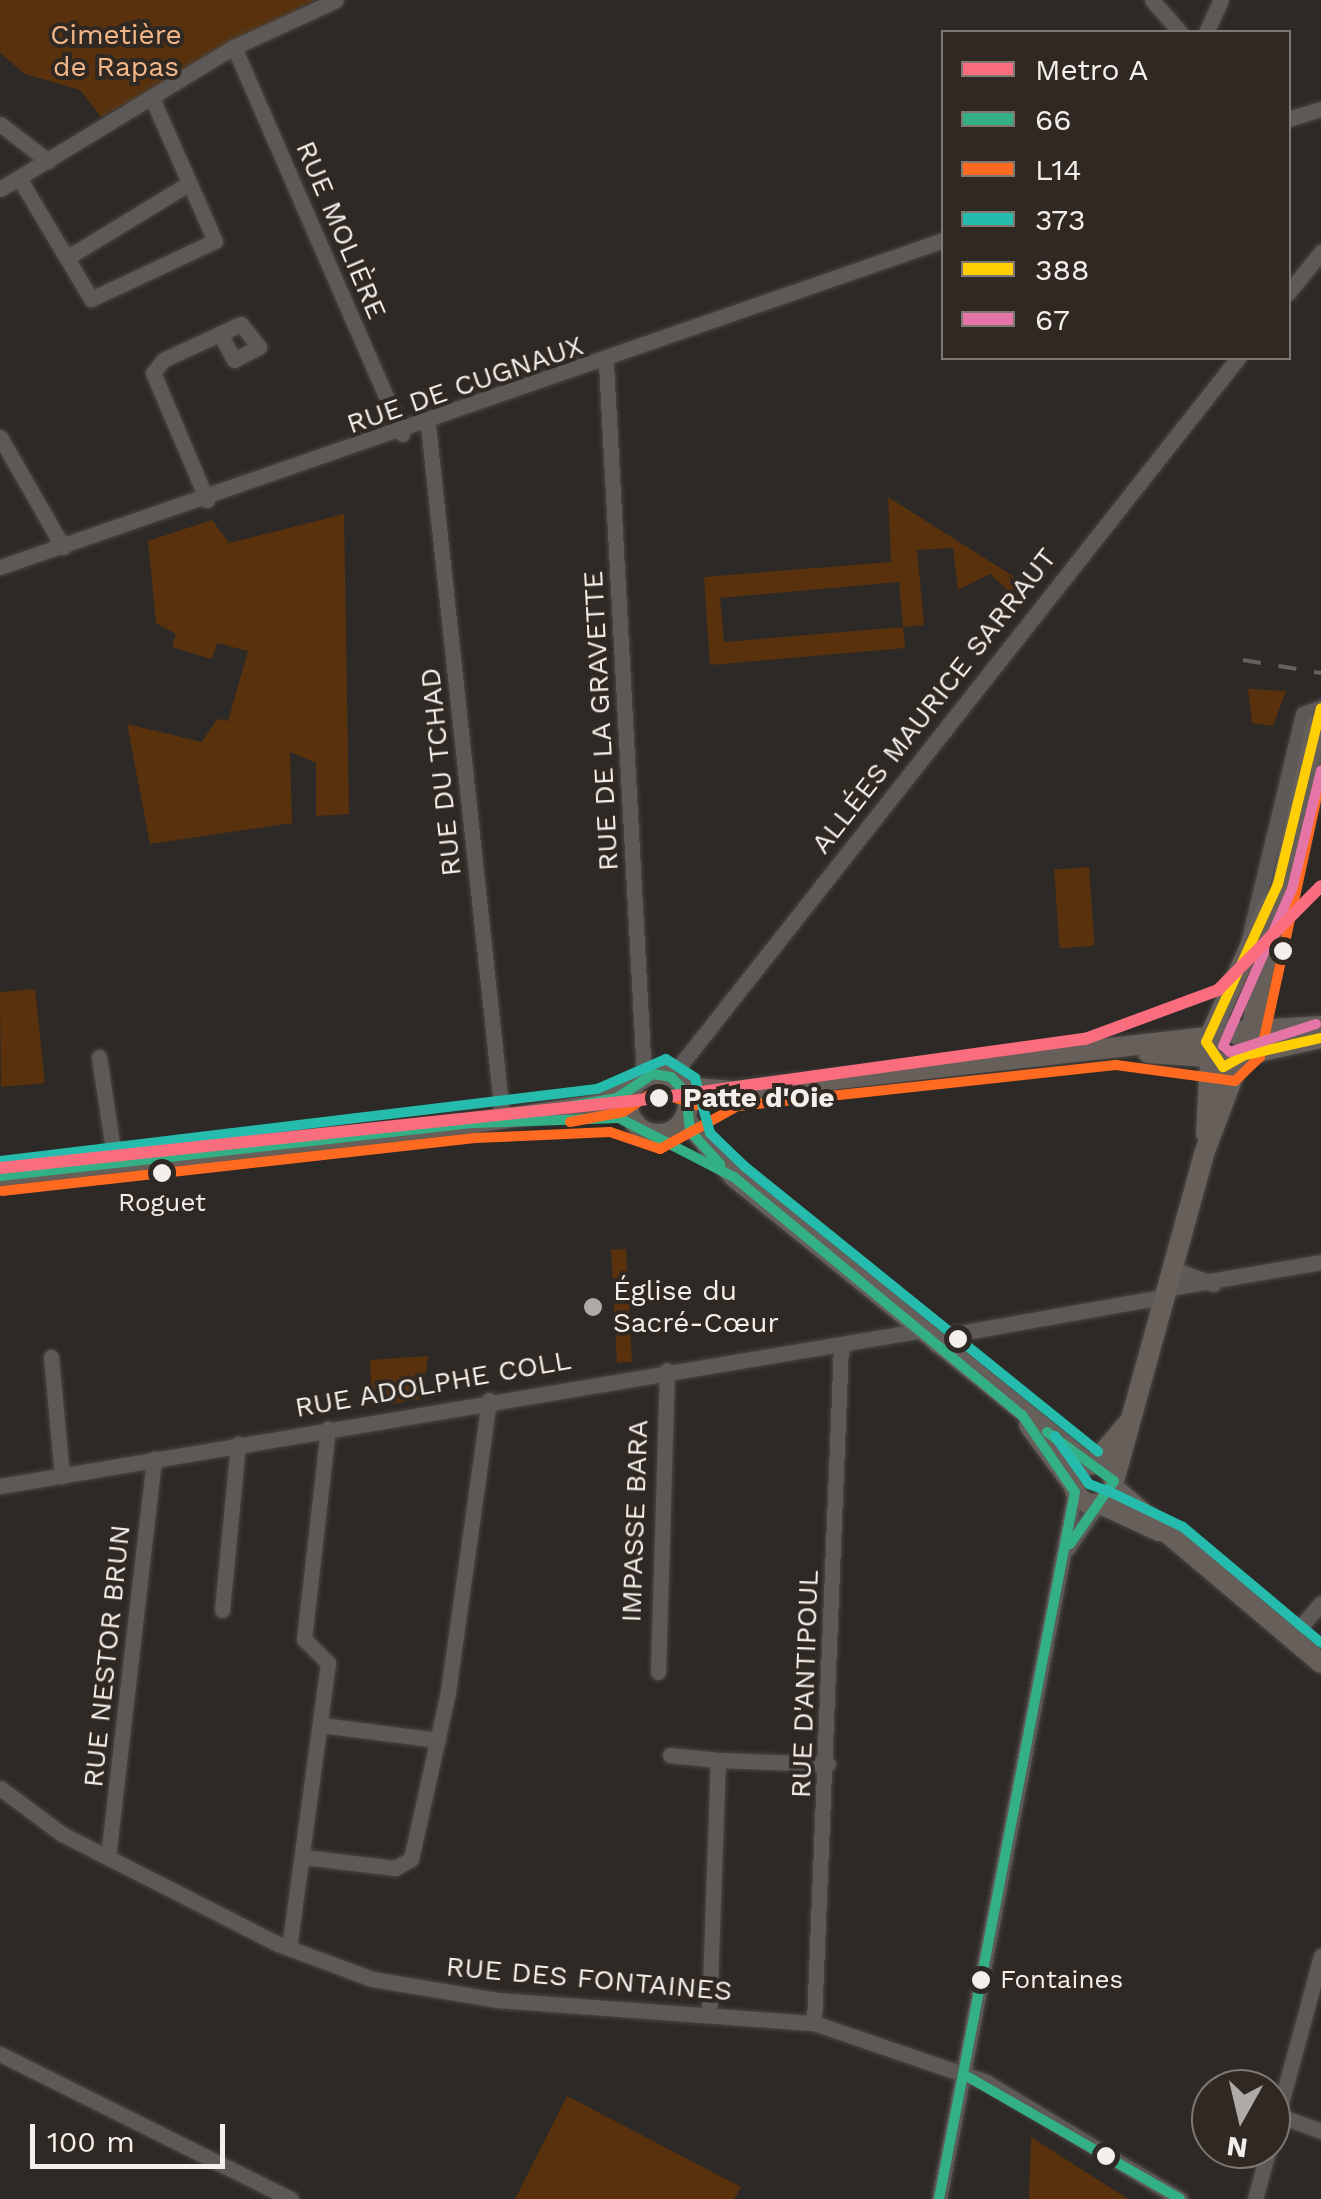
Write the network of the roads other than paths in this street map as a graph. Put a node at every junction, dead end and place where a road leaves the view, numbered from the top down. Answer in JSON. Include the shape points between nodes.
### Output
{"nodes":[{"id":1,"x":336,"y":0,"type":"edge"},
{"id":2,"x":1152,"y":0,"type":"edge"},
{"id":3,"x":1222,"y":0,"type":"edge"},
{"id":4,"x":1178,"y":30,"type":"edge"},
{"id":5,"x":1207,"y":30,"type":"edge"},
{"id":6,"x":234,"y":47,"type":"junction"},
{"id":7,"x":152,"y":98,"type":"junction"},
{"id":8,"x":1321,"y":109,"type":"edge"},
{"id":9,"x":1291,"y":119,"type":"edge"},
{"id":10,"x":0,"y":124,"type":"edge"},
{"id":11,"x":48,"y":161,"type":"junction"},
{"id":12,"x":19,"y":178,"type":"junction"},
{"id":13,"x":188,"y":184,"type":"junction"},
{"id":14,"x":0,"y":188,"type":"edge"},
{"id":15,"x":941,"y":241,"type":"edge"},
{"id":16,"x":1321,"y":252,"type":"edge"},
{"id":17,"x":68,"y":257,"type":"junction"},
{"id":18,"x":1291,"y":289,"type":"edge"},
{"id":19,"x":220,"y":334,"type":"dead end"},
{"id":20,"x":1236,"y":360,"type":"edge"},
{"id":21,"x":606,"y":363,"type":"junction"},
{"id":22,"x":428,"y":424,"type":"junction"},
{"id":23,"x":402,"y":434,"type":"junction"},
{"id":24,"x":0,"y":437,"type":"edge"},
{"id":25,"x":207,"y":500,"type":"junction"},
{"id":26,"x":63,"y":547,"type":"junction"},
{"id":27,"x":0,"y":567,"type":"edge"},
{"id":28,"x":1319,"y":716,"type":"edge"},
{"id":29,"x":1321,"y":760,"type":"edge"},
{"id":30,"x":1278,"y":884,"type":"junction"},
{"id":31,"x":1272,"y":934,"type":"junction"},
{"id":32,"x":1247,"y":951,"type":"junction"},
{"id":33,"x":1321,"y":1026,"type":"edge"},
{"id":34,"x":1321,"y":1038,"type":"edge"},
{"id":35,"x":1244,"y":1044,"type":"junction"},
{"id":36,"x":1210,"y":1046,"type":"junction"},
{"id":37,"x":99,"y":1057,"type":"dead end"},
{"id":38,"x":677,"y":1082,"type":"junction"},
{"id":39,"x":638,"y":1083,"type":"junction"},
{"id":40,"x":733,"y":1091,"type":"junction"},
{"id":41,"x":502,"y":1114,"type":"junction"},
{"id":42,"x":685,"y":1116,"type":"junction"},
{"id":43,"x":634,"y":1122,"type":"junction"},
{"id":44,"x":474,"y":1123,"type":"junction"},
{"id":45,"x":658,"y":1134,"type":"junction"},
{"id":46,"x":1204,"y":1151,"type":"junction"},
{"id":47,"x":115,"y":1163,"type":"junction"},
{"id":48,"x":0,"y":1176,"type":"edge"},
{"id":49,"x":734,"y":1177,"type":"junction"},
{"id":50,"x":1321,"y":1262,"type":"edge"},
{"id":51,"x":1170,"y":1284,"type":"junction"},
{"id":52,"x":911,"y":1325,"type":"junction"},
{"id":53,"x":841,"y":1346,"type":"junction"},
{"id":54,"x":936,"y":1346,"type":"junction"},
{"id":55,"x":51,"y":1357,"type":"dead end"},
{"id":56,"x":667,"y":1370,"type":"junction"},
{"id":57,"x":489,"y":1400,"type":"junction"},
{"id":58,"x":1136,"y":1412,"type":"junction"},
{"id":59,"x":1022,"y":1416,"type":"junction"},
{"id":60,"x":328,"y":1428,"type":"junction"},
{"id":61,"x":238,"y":1444,"type":"junction"},
{"id":62,"x":154,"y":1459,"type":"junction"},
{"id":63,"x":1091,"y":1464,"type":"junction"},
{"id":64,"x":62,"y":1476,"type":"junction"},
{"id":65,"x":0,"y":1486,"type":"edge"},
{"id":66,"x":1074,"y":1489,"type":"junction"},
{"id":67,"x":1107,"y":1494,"type":"junction"},
{"id":68,"x":1066,"y":1550,"type":"junction"},
{"id":69,"x":1321,"y":1603,"type":"edge"},
{"id":70,"x":222,"y":1610,"type":"dead end"},
{"id":71,"x":1290,"y":1638,"type":"junction"},
{"id":72,"x":1321,"y":1663,"type":"edge"},
{"id":73,"x":658,"y":1672,"type":"dead end"},
{"id":74,"x":320,"y":1725,"type":"junction"},
{"id":75,"x":438,"y":1740,"type":"junction"},
{"id":76,"x":670,"y":1755,"type":"dead end"},
{"id":77,"x":718,"y":1760,"type":"junction"},
{"id":78,"x":828,"y":1764,"type":"junction"},
{"id":79,"x":0,"y":1788,"type":"edge"},
{"id":80,"x":108,"y":1857,"type":"junction"},
{"id":81,"x":303,"y":1857,"type":"junction"},
{"id":82,"x":289,"y":1948,"type":"junction"},
{"id":83,"x":1321,"y":1956,"type":"edge"},
{"id":84,"x":1315,"y":2006,"type":"edge"},
{"id":85,"x":708,"y":2015,"type":"junction"},
{"id":86,"x":814,"y":2023,"type":"junction"},
{"id":87,"x":0,"y":2054,"type":"edge"},
{"id":88,"x":963,"y":2074,"type":"junction"},
{"id":89,"x":1291,"y":2087,"type":"edge"},
{"id":90,"x":1291,"y":2120,"type":"edge"},
{"id":91,"x":1321,"y":2130,"type":"edge"},
{"id":92,"x":1265,"y":2169,"type":"edge"},
{"id":93,"x":267,"y":2194,"type":"edge"},
{"id":94,"x":291,"y":2199,"type":"edge"},
{"id":95,"x":939,"y":2199,"type":"edge"},
{"id":96,"x":1180,"y":2199,"type":"edge"},
{"id":97,"x":1255,"y":2199,"type":"edge"}],
"edges":[{"from":1,"to":6,"type":"street"},
{"from":2,"to":4,"type":"street"},
{"from":3,"to":5,"type":"street"},
{"from":6,"to":7,"type":"street"},
{"from":6,"to":23,"type":"street","name":"RUE MOLIÈRE"},
{"from":7,"to":11,"type":"street"},
{"from":7,"to":13,"type":"street"},
{"from":8,"to":9,"type":"street"},
{"from":10,"to":11,"type":"street"},
{"from":11,"to":12,"type":"street"},
{"from":12,"to":14,"type":"street"},
{"from":12,"to":17,"type":"street"},
{"from":13,"to":17,"type":"street"},
{"from":13,"to":17,"type":"street","via":[[214,241],[91,299]]},
{"from":15,"to":21,"type":"street","name":"RUE DE CUGNAUX"},
{"from":16,"to":18,"type":"street"},
{"from":19,"to":25,"type":"street","via":[[153,373]]},
{"from":20,"to":38,"type":"street","name":"ALLÉES MAURICE SARRAUT"},
{"from":21,"to":22,"type":"street","name":"RUE DE CUGNAUX"},
{"from":21,"to":39,"type":"street","name":"RUE DE LA GRAVETTE"},
{"from":22,"to":23,"type":"street","name":"RUE DE CUGNAUX"},
{"from":22,"to":41,"type":"street","name":"RUE DU TCHAD"},
{"from":23,"to":25,"type":"street","name":"RUE DE CUGNAUX"},
{"from":24,"to":26,"type":"street"},
{"from":25,"to":26,"type":"street","name":"RUE DE CUGNAUX"},
{"from":26,"to":27,"type":"street","name":"RUE DE CUGNAUX"},
{"from":28,"to":30,"type":"main road"},
{"from":28,"to":32,"type":"street","via":[[1303,714]]},
{"from":29,"to":31,"type":"street"},
{"from":30,"to":31,"type":"main road"},
{"from":30,"to":32,"type":"main road"},
{"from":31,"to":35,"type":"main road"},
{"from":32,"to":36,"type":"main road"},
{"from":33,"to":35,"type":"main road"},
{"from":34,"to":35,"type":"main road"},
{"from":35,"to":36,"type":"main road"},
{"from":35,"to":36,"type":"main road"},
{"from":35,"to":46,"type":"main road"},
{"from":36,"to":40,"type":"main road"},
{"from":36,"to":46,"type":"main road"},
{"from":37,"to":47,"type":"street"},
{"from":38,"to":39,"type":"main road"},
{"from":38,"to":40,"type":"main road"},
{"from":38,"to":42,"type":"main road"},
{"from":39,"to":41,"type":"main road","via":[[601,1104]]},
{"from":39,"to":43,"type":"main road"},
{"from":40,"to":42,"type":"main road"},
{"from":41,"to":44,"type":"main road"},
{"from":42,"to":45,"type":"main road"},
{"from":42,"to":49,"type":"main road"},
{"from":43,"to":44,"type":"main road"},
{"from":43,"to":45,"type":"main road"},
{"from":44,"to":47,"type":"main road"},
{"from":45,"to":49,"type":"main road"},
{"from":46,"to":51,"type":"main road"},
{"from":47,"to":48,"type":"main road"},
{"from":49,"to":52,"type":"main road"},
{"from":50,"to":51,"type":"street","via":[[1212,1284]]},
{"from":51,"to":54,"type":"street","via":[[954,1334]]},
{"from":51,"to":58,"type":"main road"},
{"from":52,"to":53,"type":"street","name":"RUE ADOLPHE COLL","via":[[876,1342]]},
{"from":52,"to":54,"type":"main road"},
{"from":53,"to":56,"type":"street","name":"RUE ADOLPHE COLL"},
{"from":53,"to":78,"type":"street","name":"RUE D'ANTIPOUL"},
{"from":54,"to":59,"type":"main road"},
{"from":55,"to":64,"type":"street"},
{"from":56,"to":57,"type":"street","name":"RUE ADOLPHE COLL"},
{"from":56,"to":73,"type":"street","name":"IMPASSE BARA"},
{"from":57,"to":60,"type":"street","name":"RUE ADOLPHE COLL"},
{"from":57,"to":75,"type":"street"},
{"from":58,"to":63,"type":"main road"},
{"from":58,"to":67,"type":"main road"},
{"from":59,"to":63,"type":"main road"},
{"from":59,"to":66,"type":"main road"},
{"from":60,"to":61,"type":"street","name":"RUE ADOLPHE COLL"},
{"from":60,"to":74,"type":"street","via":[[304,1639],[328,1663]]},
{"from":61,"to":62,"type":"street","name":"RUE ADOLPHE COLL"},
{"from":61,"to":70,"type":"street"},
{"from":62,"to":64,"type":"street","name":"RUE ADOLPHE COLL"},
{"from":62,"to":80,"type":"street","name":"RUE NESTOR BRUN"},
{"from":63,"to":66,"type":"main road"},
{"from":63,"to":67,"type":"main road"},
{"from":64,"to":65,"type":"street","name":"RUE ADOLPHE COLL"},
{"from":66,"to":67,"type":"main road"},
{"from":66,"to":68,"type":"street"},
{"from":67,"to":68,"type":"street"},
{"from":67,"to":71,"type":"main road","via":[[1174,1539]]},
{"from":68,"to":88,"type":"street"},
{"from":69,"to":71,"type":"street"},
{"from":71,"to":72,"type":"main road"},
{"from":74,"to":75,"type":"street"},
{"from":74,"to":81,"type":"street"},
{"from":75,"to":81,"type":"street","via":[[406,1866]]},
{"from":76,"to":77,"type":"street"},
{"from":77,"to":78,"type":"street"},
{"from":77,"to":85,"type":"street"},
{"from":78,"to":86,"type":"street","name":"RUE D'ANTIPOUL"},
{"from":79,"to":80,"type":"street","name":"RUE DES FONTAINES"},
{"from":80,"to":82,"type":"street","name":"RUE DES FONTAINES"},
{"from":81,"to":82,"type":"street"},
{"from":82,"to":85,"type":"street","name":"RUE DES FONTAINES","via":[[389,1983]]},
{"from":83,"to":84,"type":"street"},
{"from":84,"to":89,"type":"street"},
{"from":85,"to":86,"type":"street","name":"RUE DES FONTAINES"},
{"from":86,"to":88,"type":"street","name":"RUE DES FONTAINES"},
{"from":87,"to":93,"type":"street"},
{"from":88,"to":95,"type":"street"},
{"from":88,"to":96,"type":"street","name":"RUE DES FONTAINES"},
{"from":90,"to":91,"type":"street"},
{"from":92,"to":97,"type":"street"},
{"from":93,"to":94,"type":"street"}]}
